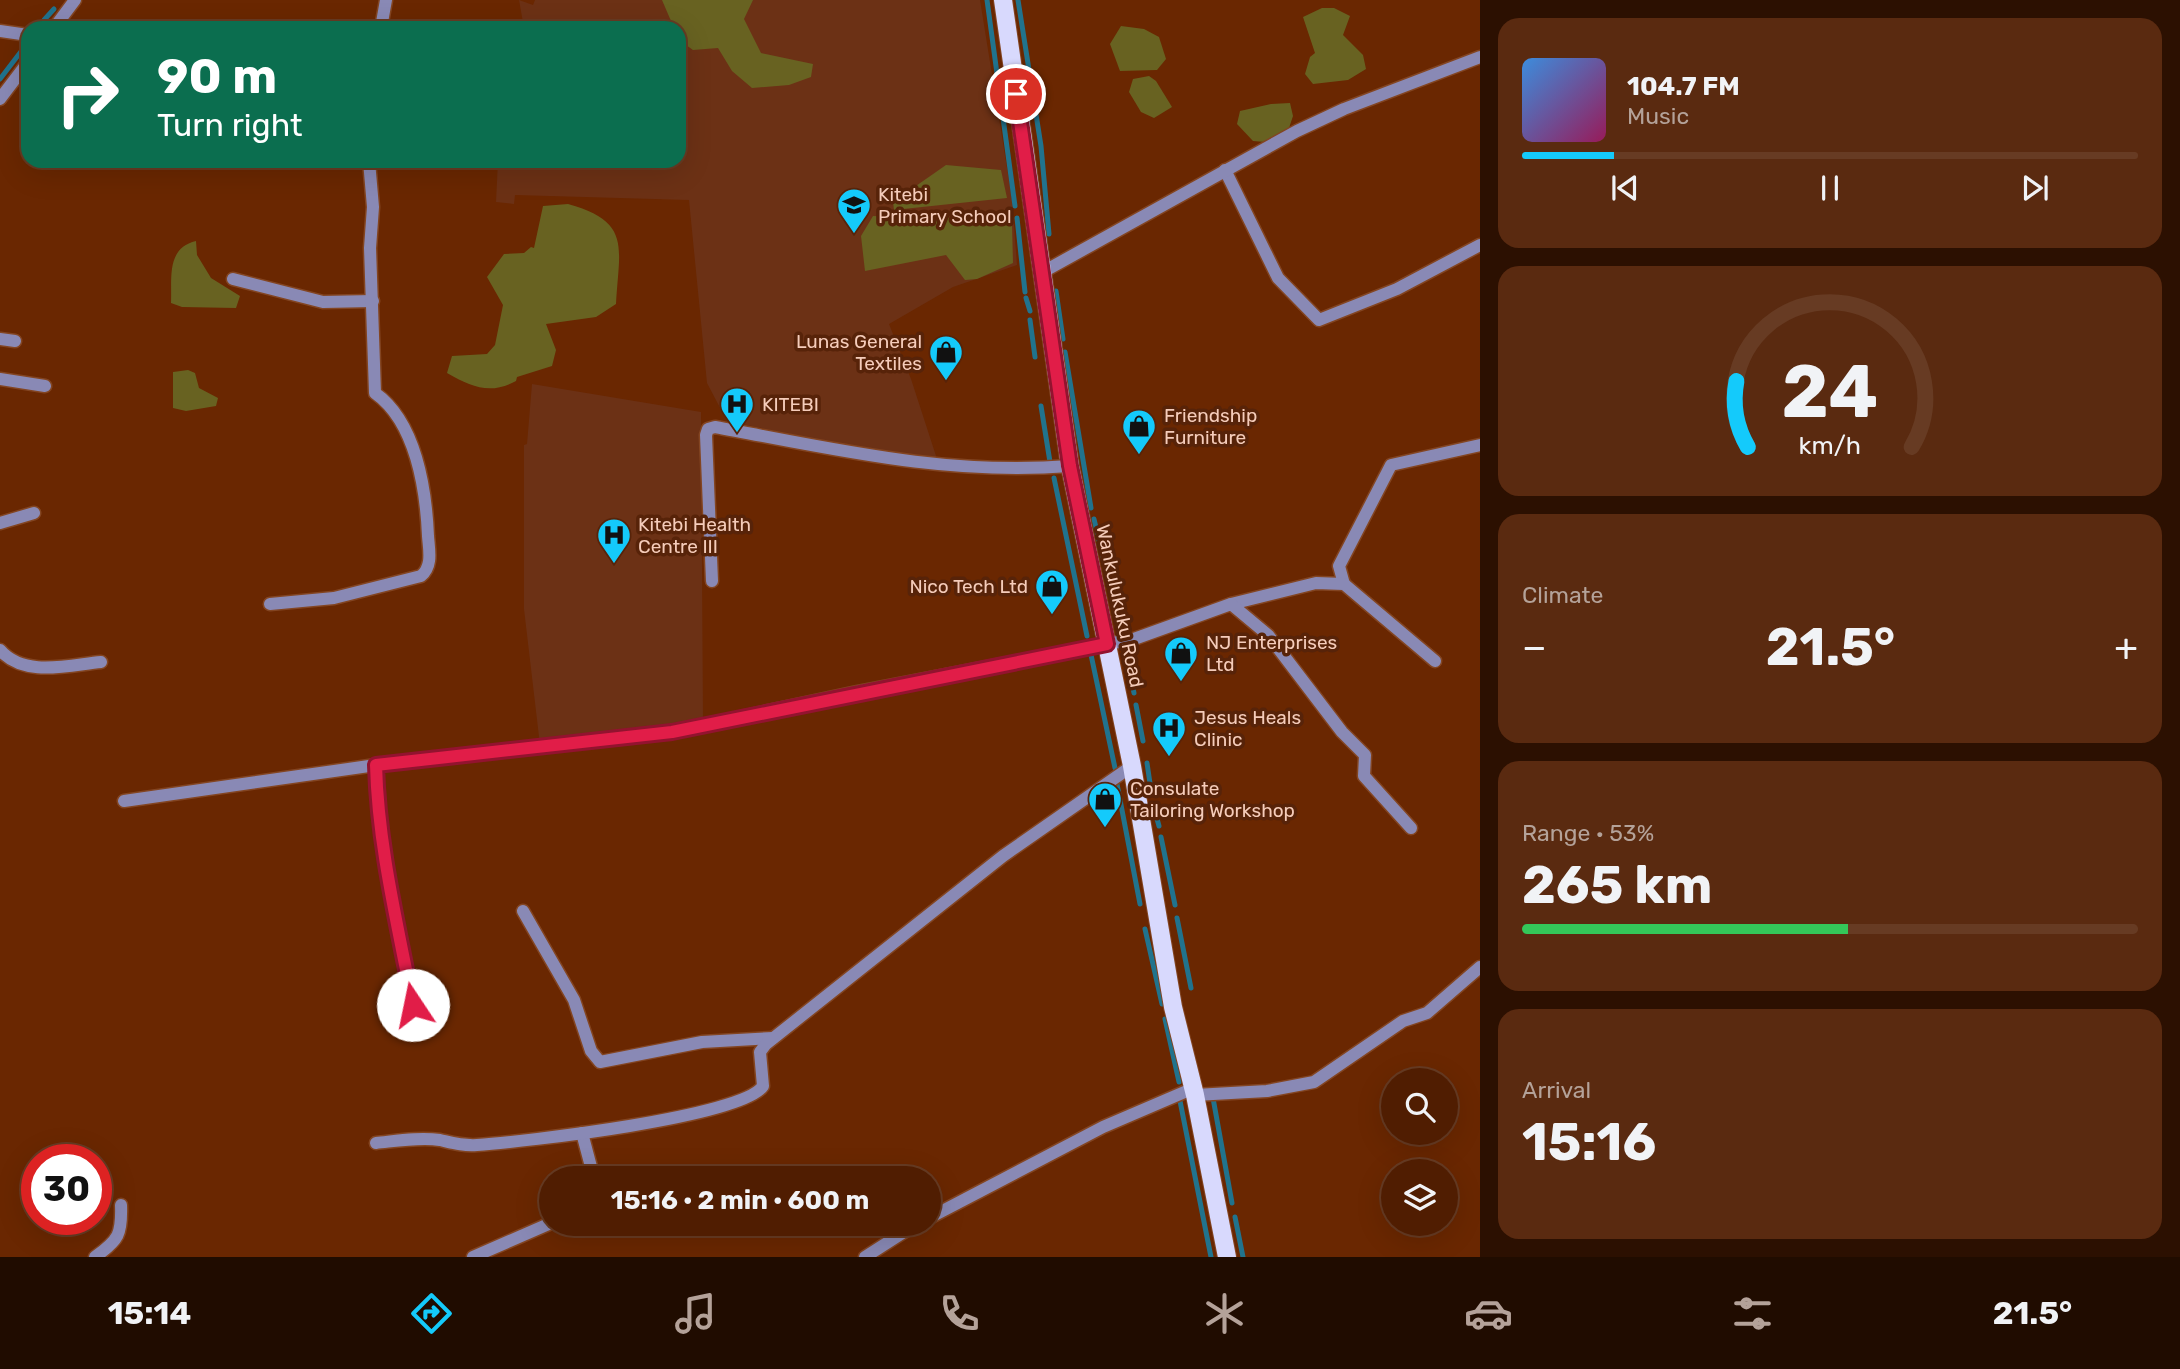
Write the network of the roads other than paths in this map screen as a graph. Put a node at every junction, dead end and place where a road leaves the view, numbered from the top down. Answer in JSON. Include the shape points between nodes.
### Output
{"nodes":[{"id":1,"x":75,"y":0,"type":"edge"},
{"id":2,"x":386,"y":0,"type":"edge"},
{"id":3,"x":1003,"y":0,"type":"edge"},
{"id":4,"x":59,"y":21,"type":"edge"},
{"id":5,"x":382,"y":21,"type":"edge"},
{"id":6,"x":0,"y":31,"type":"edge"},
{"id":7,"x":21,"y":34,"type":"edge"},
{"id":8,"x":1480,"y":57,"type":"edge"},
{"id":9,"x":21,"y":71,"type":"edge"},
{"id":10,"x":0,"y":99,"type":"edge"},
{"id":11,"x":370,"y":168,"type":"edge"},
{"id":12,"x":1225,"y":170,"type":"junction"},
{"id":13,"x":1480,"y":245,"type":"edge"},
{"id":14,"x":1041,"y":273,"type":"junction"},
{"id":15,"x":233,"y":279,"type":"dead end"},
{"id":16,"x":373,"y":301,"type":"junction"},
{"id":17,"x":0,"y":339,"type":"edge"},
{"id":18,"x":15,"y":341,"type":"dead end"},
{"id":19,"x":0,"y":379,"type":"edge"},
{"id":20,"x":46,"y":386,"type":"dead end"},
{"id":21,"x":1480,"y":445,"type":"edge"},
{"id":22,"x":1070,"y":466,"type":"junction"},
{"id":23,"x":34,"y":513,"type":"dead end"},
{"id":24,"x":0,"y":523,"type":"edge"},
{"id":25,"x":712,"y":581,"type":"dead end"},
{"id":26,"x":1344,"y":584,"type":"junction"},
{"id":27,"x":270,"y":604,"type":"dead end"},
{"id":28,"x":1231,"y":604,"type":"junction"},
{"id":29,"x":1107,"y":644,"type":"junction"},
{"id":30,"x":0,"y":650,"type":"edge"},
{"id":31,"x":1435,"y":660,"type":"dead end"},
{"id":32,"x":101,"y":662,"type":"dead end"},
{"id":33,"x":376,"y":765,"type":"junction"},
{"id":34,"x":1132,"y":766,"type":"junction"},
{"id":35,"x":124,"y":801,"type":"dead end"},
{"id":36,"x":1411,"y":828,"type":"dead end"},
{"id":37,"x":523,"y":911,"type":"dead end"},
{"id":38,"x":1480,"y":967,"type":"edge"},
{"id":39,"x":413,"y":1005,"type":"dead end"},
{"id":40,"x":773,"y":1038,"type":"junction"},
{"id":41,"x":1195,"y":1091,"type":"junction"},
{"id":42,"x":582,"y":1133,"type":"junction"},
{"id":43,"x":376,"y":1143,"type":"dead end"},
{"id":44,"x":591,"y":1166,"type":"edge"},
{"id":45,"x":121,"y":1205,"type":"dead end"},
{"id":46,"x":941,"y":1212,"type":"edge"},
{"id":47,"x":539,"y":1228,"type":"edge"},
{"id":48,"x":898,"y":1236,"type":"edge"},
{"id":49,"x":95,"y":1257,"type":"edge"},
{"id":50,"x":473,"y":1257,"type":"edge"},
{"id":51,"x":865,"y":1257,"type":"edge"},
{"id":52,"x":1227,"y":1257,"type":"edge"}],
"edges":[{"from":1,"to":4,"type":"street"},
{"from":2,"to":5,"type":"street"},
{"from":3,"to":14,"type":"main road","name":"Wankulukuku Road"},
{"from":6,"to":7,"type":"street"},
{"from":8,"to":12,"type":"street","via":[[1344,109]]},
{"from":9,"to":10,"type":"street"},
{"from":11,"to":16,"type":"street"},
{"from":12,"to":13,"type":"street","via":[[1279,278],[1319,320],[1385,295]]},
{"from":12,"to":14,"type":"street"},
{"from":14,"to":22,"type":"main road","name":"Wankulukuku Road"},
{"from":15,"to":16,"type":"street","via":[[323,302]]},
{"from":16,"to":27,"type":"street","via":[[375,394],[396,415],[420,475],[426,504],[426,571],[375,589]]},
{"from":17,"to":18,"type":"street"},
{"from":19,"to":20,"type":"street"},
{"from":21,"to":26,"type":"street","via":[[1391,465],[1339,566]]},
{"from":22,"to":25,"type":"street","via":[[934,465],[708,429]]},
{"from":22,"to":29,"type":"main road","name":"Wankulukuku Road"},
{"from":23,"to":24,"type":"street"},
{"from":26,"to":28,"type":"street","via":[[1316,583]]},
{"from":26,"to":31,"type":"street"},
{"from":28,"to":29,"type":"street","via":[[1134,639]]},
{"from":28,"to":36,"type":"street","via":[[1268,635],[1326,713],[1365,755],[1364,776]]},
{"from":29,"to":33,"type":"street","via":[[672,732]]},
{"from":29,"to":34,"type":"main road","name":"Wankulukuku Road"},
{"from":30,"to":32,"type":"street","via":[[10,661],[46,668]]},
{"from":33,"to":35,"type":"street"},
{"from":33,"to":39,"type":"street","via":[[387,872]]},
{"from":34,"to":40,"type":"street","via":[[1003,856]]},
{"from":34,"to":41,"type":"main road","name":"Wankulukuku Road","via":[[1173,1007]]},
{"from":37,"to":40,"type":"street","via":[[575,1000],[591,1051],[600,1062],[702,1042]]},
{"from":38,"to":41,"type":"street","via":[[1427,1013],[1403,1021],[1314,1082],[1268,1091]]},
{"from":40,"to":42,"type":"street","via":[[760,1052],[762,1086],[752,1097],[686,1115]]},
{"from":41,"to":46,"type":"street","via":[[1103,1127]]},
{"from":41,"to":52,"type":"main road","name":"Wankulukuku Road"},
{"from":42,"to":43,"type":"street","via":[[479,1145],[415,1139]]},
{"from":42,"to":44,"type":"street"},
{"from":45,"to":49,"type":"street","via":[[122,1228],[112,1245]]},
{"from":47,"to":50,"type":"street"},
{"from":48,"to":51,"type":"street"}]}
